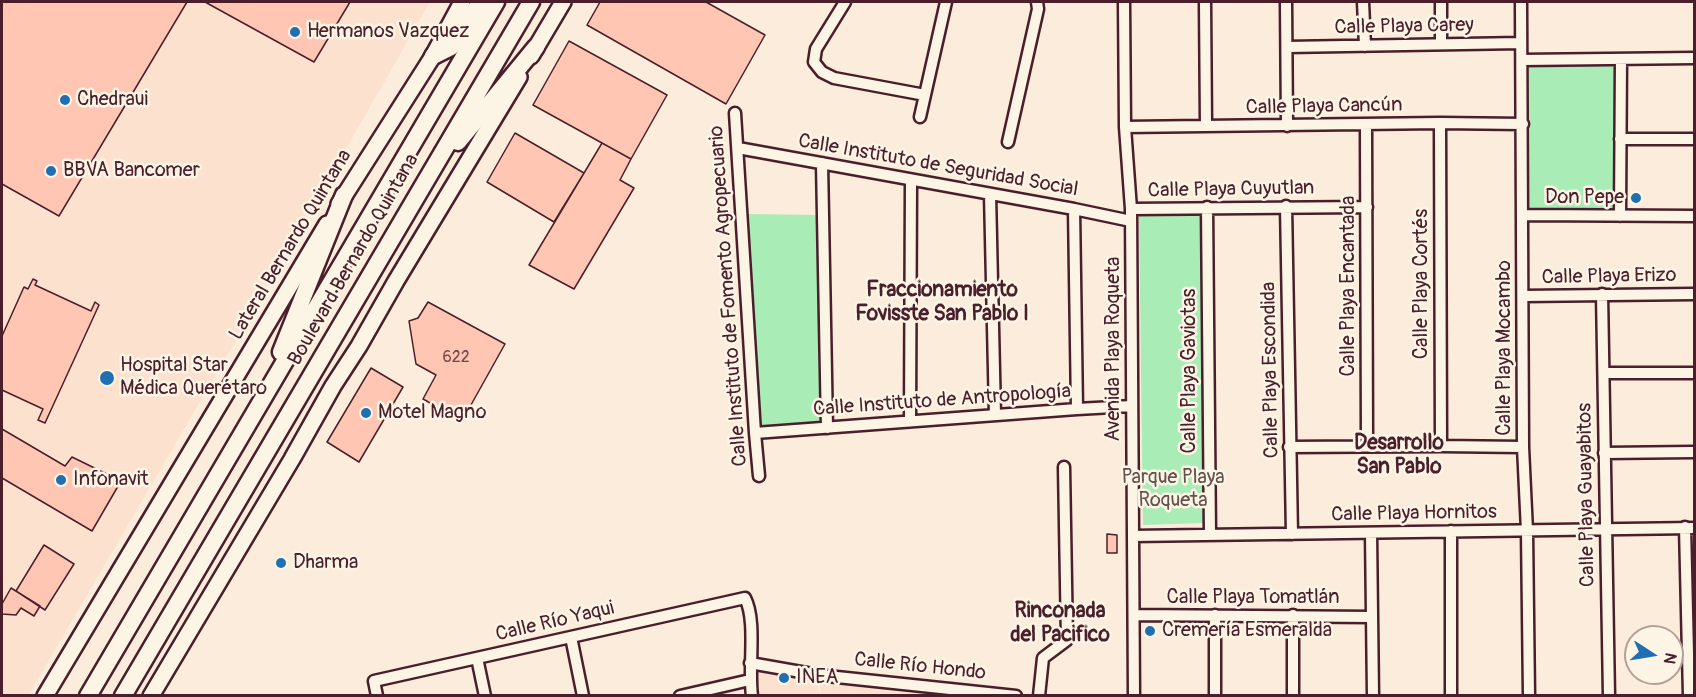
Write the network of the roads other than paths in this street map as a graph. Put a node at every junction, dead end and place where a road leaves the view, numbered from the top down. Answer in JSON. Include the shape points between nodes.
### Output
{"nodes":[{"id":1,"x":462,"y":2,"type":"edge"},
{"id":2,"x":480,"y":2,"type":"edge"},
{"id":3,"x":496,"y":2,"type":"edge"},
{"id":4,"x":531,"y":2,"type":"edge"},
{"id":5,"x":563,"y":2,"type":"edge"},
{"id":6,"x":845,"y":2,"type":"edge"},
{"id":7,"x":946,"y":2,"type":"edge"},
{"id":8,"x":1037,"y":2,"type":"edge"},
{"id":9,"x":1124,"y":2,"type":"edge"},
{"id":10,"x":1205,"y":2,"type":"edge"},
{"id":11,"x":1286,"y":2,"type":"edge"},
{"id":12,"x":1363,"y":2,"type":"edge"},
{"id":13,"x":1441,"y":2,"type":"edge"},
{"id":14,"x":1521,"y":2,"type":"edge"},
{"id":15,"x":1521,"y":43,"type":"junction"},
{"id":16,"x":1441,"y":44,"type":"junction"},
{"id":17,"x":536,"y":46,"type":"junction"},
{"id":18,"x":1365,"y":46,"type":"junction"},
{"id":19,"x":1287,"y":47,"type":"junction"},
{"id":20,"x":433,"y":56,"type":"junction"},
{"id":21,"x":1695,"y":58,"type":"edge"},
{"id":22,"x":1621,"y":59,"type":"junction"},
{"id":23,"x":1522,"y":60,"type":"junction"},
{"id":24,"x":925,"y":95,"type":"junction"},
{"id":25,"x":735,"y":113,"type":"dead end"},
{"id":26,"x":920,"y":117,"type":"dead end"},
{"id":27,"x":1440,"y":123,"type":"junction"},
{"id":28,"x":1523,"y":124,"type":"junction"},
{"id":29,"x":1366,"y":125,"type":"junction"},
{"id":30,"x":1206,"y":126,"type":"junction"},
{"id":31,"x":1287,"y":126,"type":"junction"},
{"id":32,"x":1125,"y":127,"type":"junction"},
{"id":33,"x":1620,"y":139,"type":"junction"},
{"id":34,"x":1695,"y":139,"type":"edge"},
{"id":35,"x":1008,"y":142,"type":"dead end"},
{"id":36,"x":738,"y":148,"type":"junction"},
{"id":37,"x":822,"y":163,"type":"junction"},
{"id":38,"x":911,"y":180,"type":"junction"},
{"id":39,"x":425,"y":182,"type":"junction"},
{"id":40,"x":990,"y":194,"type":"junction"},
{"id":41,"x":344,"y":195,"type":"junction"},
{"id":42,"x":1286,"y":206,"type":"junction"},
{"id":43,"x":1207,"y":207,"type":"junction"},
{"id":44,"x":1367,"y":207,"type":"junction"},
{"id":45,"x":1074,"y":209,"type":"junction"},
{"id":46,"x":1131,"y":209,"type":"junction"},
{"id":47,"x":1523,"y":215,"type":"junction"},
{"id":48,"x":1620,"y":216,"type":"junction"},
{"id":49,"x":1695,"y":216,"type":"edge"},
{"id":50,"x":1131,"y":221,"type":"junction"},
{"id":51,"x":1602,"y":294,"type":"junction"},
{"id":52,"x":1695,"y":294,"type":"edge"},
{"id":53,"x":1524,"y":296,"type":"junction"},
{"id":54,"x":1604,"y":373,"type":"junction"},
{"id":55,"x":1695,"y":373,"type":"edge"},
{"id":56,"x":260,"y":405,"type":"junction"},
{"id":57,"x":1132,"y":406,"type":"junction"},
{"id":58,"x":1077,"y":409,"type":"junction"},
{"id":59,"x":995,"y":415,"type":"junction"},
{"id":60,"x":910,"y":421,"type":"junction"},
{"id":61,"x":827,"y":428,"type":"junction"},
{"id":62,"x":755,"y":433,"type":"junction"},
{"id":63,"x":1367,"y":446,"type":"junction"},
{"id":64,"x":1441,"y":446,"type":"junction"},
{"id":65,"x":1289,"y":447,"type":"junction"},
{"id":66,"x":1523,"y":447,"type":"junction"},
{"id":67,"x":1695,"y":452,"type":"edge"},
{"id":68,"x":1604,"y":453,"type":"junction"},
{"id":69,"x":1064,"y":467,"type":"dead end"},
{"id":70,"x":759,"y":476,"type":"dead end"},
{"id":71,"x":1690,"y":527,"type":"edge"},
{"id":72,"x":1605,"y":530,"type":"junction"},
{"id":73,"x":1451,"y":531,"type":"junction"},
{"id":74,"x":1527,"y":531,"type":"junction"},
{"id":75,"x":1371,"y":533,"type":"junction"},
{"id":76,"x":1292,"y":534,"type":"junction"},
{"id":77,"x":1210,"y":535,"type":"junction"},
{"id":78,"x":1133,"y":536,"type":"junction"},
{"id":79,"x":1134,"y":615,"type":"junction"},
{"id":80,"x":1215,"y":615,"type":"junction"},
{"id":81,"x":1293,"y":615,"type":"junction"},
{"id":82,"x":1372,"y":617,"type":"junction"},
{"id":83,"x":571,"y":637,"type":"junction"},
{"id":84,"x":477,"y":658,"type":"junction"},
{"id":85,"x":750,"y":663,"type":"junction"},
{"id":86,"x":750,"y":680,"type":"junction"},
{"id":87,"x":45,"y":696,"type":"edge"},
{"id":88,"x":88,"y":696,"type":"edge"},
{"id":89,"x":123,"y":696,"type":"edge"},
{"id":90,"x":151,"y":696,"type":"edge"},
{"id":91,"x":377,"y":696,"type":"edge"},
{"id":92,"x":485,"y":696,"type":"edge"},
{"id":93,"x":583,"y":696,"type":"edge"},
{"id":94,"x":680,"y":696,"type":"edge"},
{"id":95,"x":752,"y":696,"type":"edge"},
{"id":96,"x":1016,"y":696,"type":"edge"},
{"id":97,"x":1040,"y":696,"type":"edge"},
{"id":98,"x":1134,"y":696,"type":"edge"},
{"id":99,"x":1215,"y":696,"type":"edge"},
{"id":100,"x":1293,"y":696,"type":"edge"},
{"id":101,"x":1372,"y":696,"type":"edge"},
{"id":102,"x":1451,"y":696,"type":"edge"},
{"id":103,"x":1529,"y":696,"type":"edge"},
{"id":104,"x":1609,"y":696,"type":"edge"},
{"id":105,"x":1689,"y":696,"type":"edge"}],
"edges":[{"from":1,"to":20,"type":"street","name":"Lateral Bernardo Quintana"},
{"from":2,"to":20,"type":"main road","via":[[451,47]]},
{"from":3,"to":56,"type":"main road","name":"Boulevard Bernardo Quintana"},
{"from":4,"to":39,"type":"main road","name":"Boulevard Bernardo Quintana"},
{"from":5,"to":17,"type":"street"},
{"from":6,"to":24,"type":"street","via":[[816,49],[814,62],[822,72],[834,78]]},
{"from":7,"to":24,"type":"street"},
{"from":8,"to":35,"type":"street"},
{"from":9,"to":32,"type":"street","name":"Avenida Playa Roqueta"},
{"from":10,"to":30,"type":"street"},
{"from":11,"to":19,"type":"street"},
{"from":12,"to":18,"type":"street"},
{"from":13,"to":16,"type":"street"},
{"from":14,"to":15,"type":"street","name":"Calle Playa Mocambo"},
{"from":15,"to":16,"type":"street","name":"Calle Playa Carey"},
{"from":15,"to":23,"type":"street","name":"Calle Playa Mocambo"},
{"from":16,"to":18,"type":"street","name":"Calle Playa Carey"},
{"from":17,"to":39,"type":"main road"},
{"from":17,"to":90,"type":"street"},
{"from":18,"to":19,"type":"street","name":"Calle Playa Carey"},
{"from":19,"to":31,"type":"street"},
{"from":20,"to":41,"type":"street","name":"Lateral Bernardo Quintana"},
{"from":21,"to":22,"type":"street"},
{"from":22,"to":23,"type":"street"},
{"from":22,"to":33,"type":"street"},
{"from":23,"to":28,"type":"street","name":"Calle Playa Mocambo"},
{"from":24,"to":26,"type":"street"},
{"from":25,"to":36,"type":"street","name":"Calle Instituto de Fomento Agropecuario"},
{"from":27,"to":28,"type":"street","name":"Calle Playa Cancún"},
{"from":27,"to":29,"type":"street","name":"Calle Playa Cancún"},
{"from":27,"to":64,"type":"street","name":"Calle Playa Cortés"},
{"from":28,"to":47,"type":"street","name":"Calle Playa Mocambo"},
{"from":29,"to":31,"type":"street","name":"Calle Playa Cancún"},
{"from":29,"to":44,"type":"street","name":"Calle Playa Encantada"},
{"from":30,"to":31,"type":"street","name":"Calle Playa Cancún"},
{"from":30,"to":32,"type":"street","name":"Calle Playa Cancún"},
{"from":32,"to":46,"type":"street","name":"Avenida Playa Roqueta"},
{"from":33,"to":34,"type":"street"},
{"from":33,"to":48,"type":"street"},
{"from":36,"to":37,"type":"street","name":"Calle Instituto de Seguridad Social"},
{"from":36,"to":62,"type":"street","name":"Calle Instituto de Fomento Agropecuario"},
{"from":37,"to":38,"type":"street","name":"Calle Instituto de Seguridad Social"},
{"from":37,"to":61,"type":"street"},
{"from":38,"to":40,"type":"street","name":"Calle Instituto de Seguridad Social"},
{"from":38,"to":60,"type":"street"},
{"from":39,"to":89,"type":"main road","name":"Boulevard Bernardo Quintana"},
{"from":40,"to":45,"type":"street","name":"Calle Instituto de Seguridad Social"},
{"from":40,"to":59,"type":"street"},
{"from":41,"to":56,"type":"main road"},
{"from":41,"to":87,"type":"street","name":"Lateral Bernardo Quintana"},
{"from":42,"to":43,"type":"street","name":"Calle Playa Cuyutlan"},
{"from":42,"to":44,"type":"street","name":"Calle Playa Cuyutlan"},
{"from":42,"to":65,"type":"street","name":"Calle Playa Escondida"},
{"from":43,"to":46,"type":"street","name":"Calle Playa Cuyutlan"},
{"from":43,"to":77,"type":"street","name":"Calle Playa Gaviotas"},
{"from":44,"to":63,"type":"street","name":"Calle Playa Encantada"},
{"from":45,"to":50,"type":"street","name":"Calle Instituto de Seguridad Social"},
{"from":45,"to":58,"type":"street"},
{"from":46,"to":50,"type":"street","name":"Avenida Playa Roqueta"},
{"from":47,"to":48,"type":"street"},
{"from":47,"to":53,"type":"street","name":"Calle Playa Mocambo"},
{"from":48,"to":49,"type":"street"},
{"from":50,"to":57,"type":"street","name":"Avenida Playa Roqueta"},
{"from":51,"to":52,"type":"street","name":"Calle Playa Erizo"},
{"from":51,"to":53,"type":"street","name":"Calle Playa Erizo"},
{"from":51,"to":54,"type":"street","name":"Calle Playa Guayabitos"},
{"from":53,"to":66,"type":"street","name":"Calle Playa Mocambo"},
{"from":54,"to":55,"type":"street"},
{"from":54,"to":68,"type":"street","name":"Calle Playa Guayabitos"},
{"from":56,"to":88,"type":"main road","name":"Boulevard Bernardo Quintana"},
{"from":57,"to":58,"type":"street","name":"Calle Instituto de Antropología"},
{"from":57,"to":78,"type":"street","name":"Avenida Playa Roqueta"},
{"from":58,"to":59,"type":"street","name":"Calle Instituto de Antropología"},
{"from":59,"to":60,"type":"street","name":"Calle Instituto de Antropología"},
{"from":60,"to":61,"type":"street","name":"Calle Instituto de Antropología"},
{"from":61,"to":62,"type":"street","name":"Calle Instituto de Antropología"},
{"from":62,"to":70,"type":"street","name":"Calle Instituto de Fomento Agropecuario"},
{"from":63,"to":64,"type":"street"},
{"from":63,"to":65,"type":"street"},
{"from":64,"to":66,"type":"street"},
{"from":65,"to":76,"type":"street","name":"Calle Playa Escondida"},
{"from":66,"to":74,"type":"street","name":"Calle Playa Mocambo"},
{"from":67,"to":68,"type":"street"},
{"from":68,"to":72,"type":"street","name":"Calle Playa Guayabitos"},
{"from":69,"to":97,"type":"street","via":[[1066,640],[1043,658]]},
{"from":71,"to":72,"type":"street","name":"Calle Playa Hornitos"},
{"from":71,"to":105,"type":"street"},
{"from":72,"to":74,"type":"street","name":"Calle Playa Hornitos"},
{"from":72,"to":104,"type":"street","name":"Calle Playa Guayabitos"},
{"from":73,"to":74,"type":"street","name":"Calle Playa Hornitos"},
{"from":73,"to":75,"type":"street","name":"Calle Playa Hornitos"},
{"from":73,"to":102,"type":"street"},
{"from":74,"to":103,"type":"street","name":"Calle Playa Mocambo"},
{"from":75,"to":76,"type":"street","name":"Calle Playa Hornitos"},
{"from":75,"to":82,"type":"street"},
{"from":76,"to":77,"type":"street","name":"Calle Playa Hornitos"},
{"from":77,"to":78,"type":"street","name":"Calle Playa Hornitos"},
{"from":78,"to":79,"type":"street","name":"Avenida Playa Roqueta"},
{"from":79,"to":80,"type":"street","name":"Calle Playa Tomatlán"},
{"from":79,"to":98,"type":"street","name":"Avenida Playa Roqueta"},
{"from":80,"to":81,"type":"street","name":"Calle Playa Tomatlán"},
{"from":80,"to":99,"type":"street"},
{"from":81,"to":82,"type":"street","name":"Calle Playa Tomatlán"},
{"from":81,"to":100,"type":"street"},
{"from":82,"to":101,"type":"street"},
{"from":83,"to":84,"type":"street","name":"Calle Río Yaqui"},
{"from":83,"to":85,"type":"street","name":"Calle Río Yaqui","via":[[745,598],[752,623]]},
{"from":83,"to":93,"type":"street"},
{"from":84,"to":91,"type":"street","name":"Calle Río Yaqui","via":[[374,681]]},
{"from":84,"to":92,"type":"street"},
{"from":85,"to":86,"type":"street"},
{"from":85,"to":96,"type":"street","name":"Calle Río Hondo","via":[[818,675]]},
{"from":86,"to":94,"type":"street"},
{"from":86,"to":95,"type":"street"}]}
